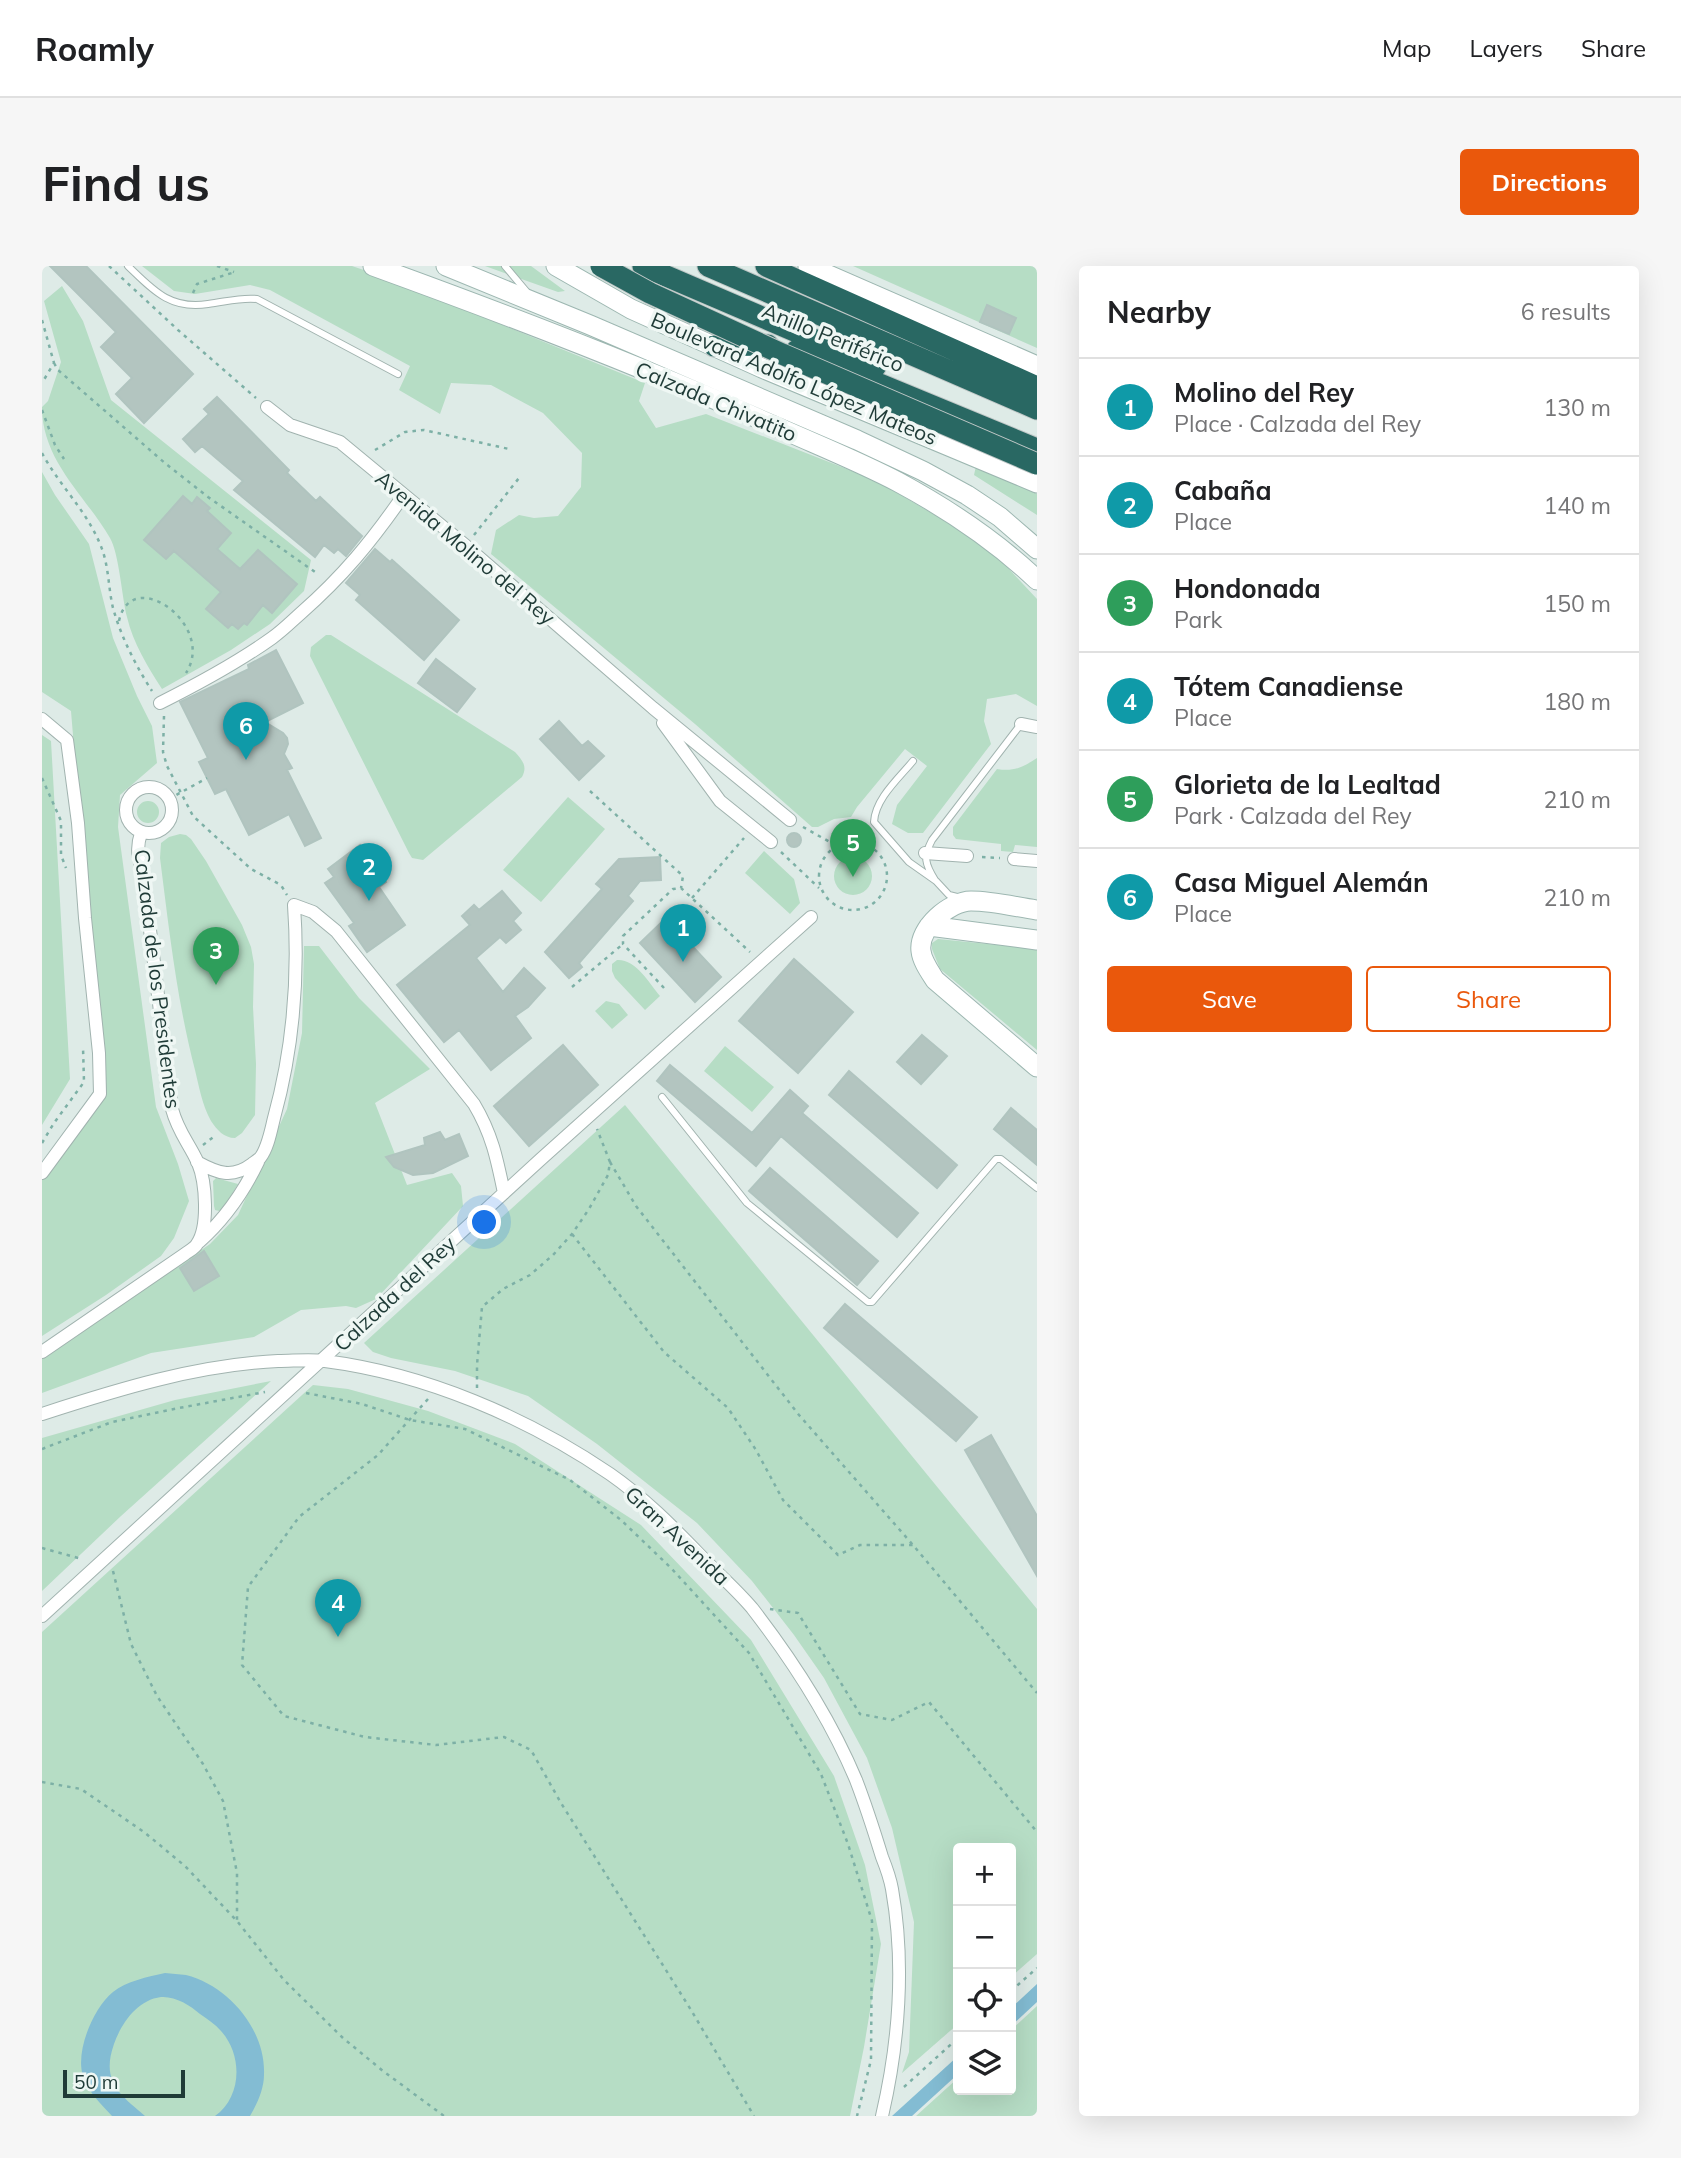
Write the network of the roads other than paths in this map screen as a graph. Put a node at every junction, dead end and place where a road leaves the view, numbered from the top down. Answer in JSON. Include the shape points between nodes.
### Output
{"nodes":[{"id":1,"x":128,"y":266,"type":"edge"},
{"id":2,"x":373,"y":266,"type":"edge"},
{"id":3,"x":446,"y":266,"type":"edge"},
{"id":4,"x":505,"y":266,"type":"edge"},
{"id":5,"x":556,"y":266,"type":"edge"},
{"id":6,"x":601,"y":266,"type":"edge"},
{"id":7,"x":613,"y":266,"type":"edge"},
{"id":8,"x":643,"y":266,"type":"edge"},
{"id":9,"x":708,"y":266,"type":"edge"},
{"id":10,"x":724,"y":266,"type":"edge"},
{"id":11,"x":766,"y":266,"type":"edge"},
{"id":12,"x":808,"y":266,"type":"edge"},
{"id":13,"x":837,"y":274,"type":"edge"},
{"id":14,"x":535,"y":303,"type":"junction"},
{"id":15,"x":785,"y":345,"type":"junction"},
{"id":16,"x":714,"y":346,"type":"junction"},
{"id":17,"x":1037,"y":366,"type":"edge"},
{"id":18,"x":398,"y":374,"type":"dead end"},
{"id":19,"x":1037,"y":387,"type":"edge"},
{"id":20,"x":1037,"y":400,"type":"edge"},
{"id":21,"x":267,"y":407,"type":"road end"},
{"id":22,"x":1037,"y":409,"type":"edge"},
{"id":23,"x":1037,"y":435,"type":"edge"},
{"id":24,"x":1037,"y":449,"type":"edge"},
{"id":25,"x":1037,"y":464,"type":"edge"},
{"id":26,"x":1037,"y":483,"type":"edge"},
{"id":27,"x":403,"y":496,"type":"junction"},
{"id":28,"x":1037,"y":549,"type":"edge"},
{"id":29,"x":1037,"y":580,"type":"edge"},
{"id":30,"x":165,"y":701,"type":"road end"},
{"id":31,"x":653,"y":708,"type":"junction"},
{"id":32,"x":42,"y":719,"type":"edge"},
{"id":33,"x":1021,"y":724,"type":"joint"},
{"id":34,"x":1037,"y":727,"type":"edge"},
{"id":35,"x":913,"y":761,"type":"dead end"},
{"id":36,"x":790,"y":820,"type":"road end"},
{"id":37,"x":141,"y":833,"type":"junction"},
{"id":38,"x":771,"y":842,"type":"road end"},
{"id":39,"x":925,"y":853,"type":"junction"},
{"id":40,"x":967,"y":856,"type":"road end"},
{"id":41,"x":1014,"y":859,"type":"road end"},
{"id":42,"x":1037,"y":861,"type":"edge"},
{"id":43,"x":936,"y":881,"type":"junction"},
{"id":44,"x":969,"y":901,"type":"junction"},
{"id":45,"x":1037,"y":910,"type":"edge"},
{"id":46,"x":811,"y":917,"type":"dead end"},
{"id":47,"x":929,"y":926,"type":"junction"},
{"id":48,"x":1037,"y":940,"type":"edge"},
{"id":49,"x":1037,"y":1067,"type":"edge"},
{"id":50,"x":662,"y":1097,"type":"dead end"},
{"id":51,"x":260,"y":1158,"type":"junction"},
{"id":52,"x":197,"y":1162,"type":"junction"},
{"id":53,"x":42,"y":1173,"type":"edge"},
{"id":54,"x":1037,"y":1188,"type":"edge"},
{"id":55,"x":504,"y":1193,"type":"junction"},
{"id":56,"x":198,"y":1243,"type":"junction"},
{"id":57,"x":42,"y":1352,"type":"edge"},
{"id":58,"x":323,"y":1361,"type":"junction"},
{"id":59,"x":42,"y":1414,"type":"edge"},
{"id":60,"x":42,"y":1616,"type":"edge"},
{"id":61,"x":883,"y":2111,"type":"edge"}],
"edges":[{"from":1,"to":18,"type":"lane","via":[[170,301],[205,305],[257,299]]},
{"from":2,"to":29,"type":"main road","name":"Calzada Chivatito","via":[[586,346],[898,482],[1008,553]]},
{"from":3,"to":14,"type":"main road","name":"Calzada Chivatito"},
{"from":4,"to":14,"type":"lane"},
{"from":5,"to":16,"type":"main road","name":"Boulevard Adolfo López Mateos","via":[[631,309]]},
{"from":6,"to":25,"type":"highway","bridge":true,"via":[[782,354]]},
{"from":7,"to":15,"type":"highway","name":"Anillo Periférico","via":[[715,317]]},
{"from":8,"to":23,"type":"highway"},
{"from":9,"to":22,"type":"highway"},
{"from":10,"to":20,"type":"highway","name":"Anillo Periférico"},
{"from":11,"to":19,"type":"highway"},
{"from":12,"to":13,"type":"main road"},
{"from":13,"to":17,"type":"main road"},
{"from":14,"to":28,"type":"main road","name":"Calzada Chivatito","via":[[923,471],[1000,517]]},
{"from":15,"to":16,"type":"highway"},
{"from":15,"to":24,"type":"highway","name":"Anillo Periférico"},
{"from":16,"to":26,"type":"main road","name":"Boulevard Adolfo López Mateos"},
{"from":21,"to":27,"type":"street","name":"Avenida Molino del Rey","via":[[290,425],[340,442]]},
{"from":27,"to":30,"type":"street","via":[[371,542],[326,591],[273,638]]},
{"from":27,"to":31,"type":"street","name":"Avenida Molino del Rey"},
{"from":31,"to":36,"type":"street","name":"Avenida Molino del Rey"},
{"from":31,"to":38,"type":"street","name":"Avenida Molino del Rey","via":[[720,801]]},
{"from":32,"to":53,"type":"street","via":[[67,740],[100,1094]]},
{"from":33,"to":34,"type":"street"},
{"from":33,"to":39,"type":"lane"},
{"from":35,"to":43,"type":"lane","via":[[881,800],[874,822],[909,862]]},
{"from":37,"to":37,"type":"street","via":[[157,832],[169,822],[175,796],[152,787],[131,795],[126,817]]},
{"from":37,"to":52,"type":"street","name":"Calzada de los Presidentes","via":[[138,855],[172,1109]]},
{"from":39,"to":40,"type":"street"},
{"from":39,"to":43,"type":"lane"},
{"from":41,"to":42,"type":"street"},
{"from":43,"to":44,"type":"lane","via":[[949,895]]},
{"from":44,"to":45,"type":"main road"},
{"from":44,"to":47,"type":"main road","via":[[956,904]]},
{"from":46,"to":55,"type":"street","name":"Calzada del Rey"},
{"from":47,"to":48,"type":"main road"},
{"from":47,"to":49,"type":"main road","via":[[921,951],[935,981]]},
{"from":50,"to":54,"type":"lane","via":[[747,1203],[868,1302],[996,1159]]},
{"from":51,"to":52,"type":"street","via":[[233,1174]]},
{"from":51,"to":55,"type":"street","via":[[281,1092],[291,1037],[294,905],[313,912],[336,931],[474,1104],[487,1125]]},
{"from":51,"to":56,"type":"street","via":[[225,1217]]},
{"from":52,"to":56,"type":"street","name":"Calzada de los Presidentes","via":[[205,1209]]},
{"from":55,"to":58,"type":"street","name":"Calzada del Rey"},
{"from":56,"to":57,"type":"street"},
{"from":58,"to":59,"type":"street","name":"Gran Avenida","via":[[250,1363],[194,1371]]},
{"from":58,"to":60,"type":"street","name":"Calzada del Rey"},
{"from":58,"to":61,"type":"street","name":"Gran Avenida","via":[[438,1389],[522,1423],[611,1475],[662,1516],[750,1606],[800,1675],[841,1746],[892,1887],[899,1963],[896,2032]]}]}
